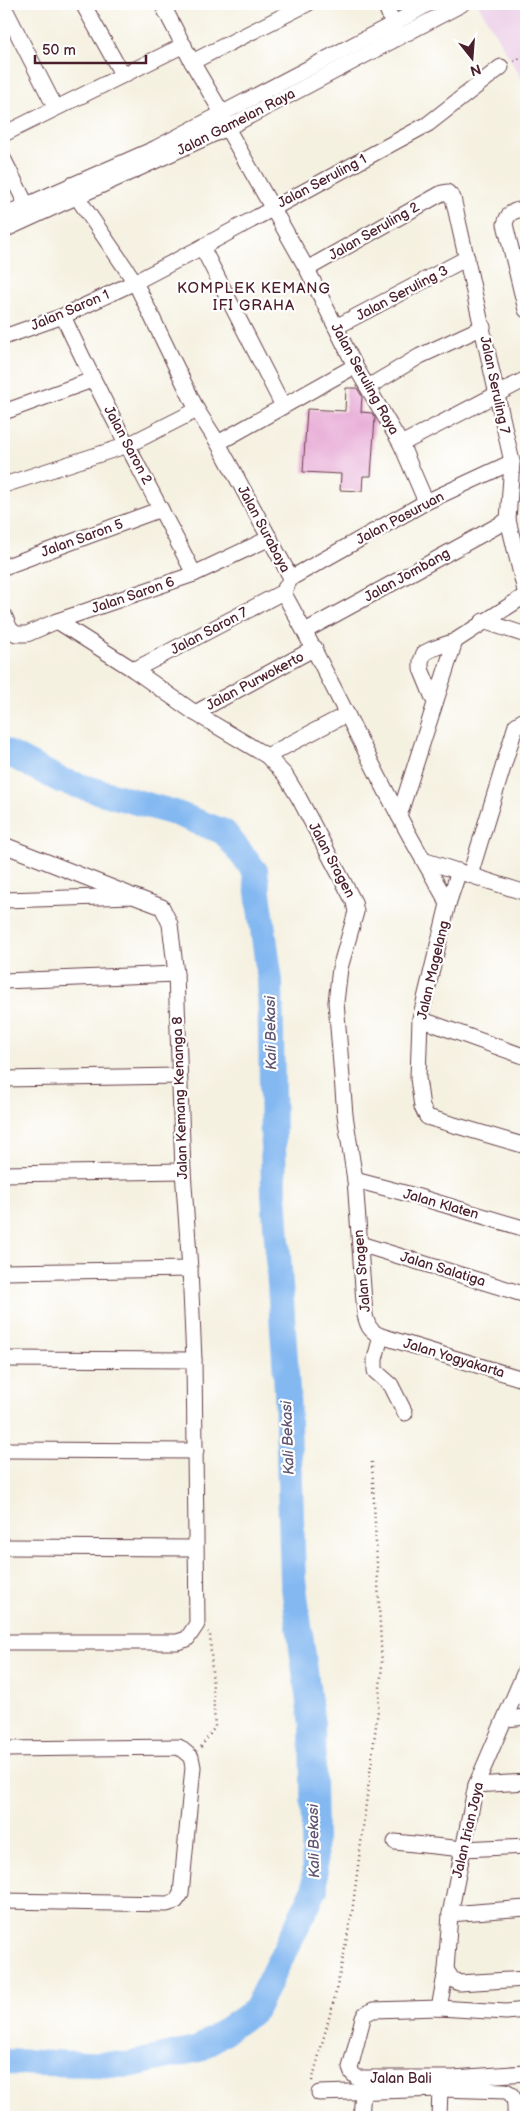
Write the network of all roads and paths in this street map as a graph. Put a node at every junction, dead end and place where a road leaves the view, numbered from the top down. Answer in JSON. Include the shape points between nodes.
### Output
{"nodes":[{"id":1,"x":83,"y":4,"type":"edge"},
{"id":2,"x":162,"y":4,"type":"edge"},
{"id":3,"x":307,"y":4,"type":"edge"},
{"id":4,"x":385,"y":4,"type":"edge"},
{"id":5,"x":428,"y":4,"type":"edge"},
{"id":6,"x":462,"y":4,"type":"edge"},
{"id":7,"x":4,"y":8,"type":"edge"},
{"id":8,"x":395,"y":31,"type":"junction"},
{"id":9,"x":184,"y":45,"type":"junction"},
{"id":10,"x":192,"y":62,"type":"junction"},
{"id":11,"x":501,"y":67,"type":"dead end"},
{"id":12,"x":122,"y":74,"type":"junction"},
{"id":13,"x":55,"y":107,"type":"junction"},
{"id":14,"x":222,"y":112,"type":"junction"},
{"id":15,"x":226,"y":128,"type":"junction"},
{"id":16,"x":4,"y":134,"type":"edge"},
{"id":17,"x":4,"y":160,"type":"edge"},
{"id":18,"x":74,"y":191,"type":"junction"},
{"id":19,"x":442,"y":193,"type":"joint"},
{"id":20,"x":36,"y":205,"type":"junction"},
{"id":21,"x":272,"y":208,"type":"junction"},
{"id":22,"x":526,"y":209,"type":"edge"},
{"id":23,"x":4,"y":215,"type":"edge"},
{"id":24,"x":4,"y":230,"type":"edge"},
{"id":25,"x":202,"y":247,"type":"junction"},
{"id":26,"x":467,"y":258,"type":"junction"},
{"id":27,"x":307,"y":269,"type":"junction"},
{"id":28,"x":135,"y":282,"type":"junction"},
{"id":29,"x":526,"y":310,"type":"edge"},
{"id":30,"x":63,"y":316,"type":"junction"},
{"id":31,"x":336,"y":327,"type":"junction"},
{"id":32,"x":483,"y":327,"type":"junction"},
{"id":33,"x":4,"y":337,"type":"edge"},
{"id":34,"x":355,"y":366,"type":"junction"},
{"id":35,"x":526,"y":378,"type":"edge"},
{"id":36,"x":92,"y":380,"type":"junction"},
{"id":37,"x":368,"y":387,"type":"junction"},
{"id":38,"x":497,"y":394,"type":"junction"},
{"id":39,"x":283,"y":406,"type":"junction"},
{"id":40,"x":197,"y":410,"type":"junction"},
{"id":41,"x":4,"y":412,"type":"edge"},
{"id":42,"x":218,"y":443,"type":"junction"},
{"id":43,"x":401,"y":444,"type":"junction"},
{"id":44,"x":128,"y":445,"type":"junction"},
{"id":45,"x":512,"y":462,"type":"junction"},
{"id":46,"x":4,"y":485,"type":"edge"},
{"id":47,"x":426,"y":502,"type":"junction"},
{"id":48,"x":161,"y":509,"type":"junction"},
{"id":49,"x":508,"y":520,"type":"junction"},
{"id":50,"x":270,"y":538,"type":"junction"},
{"id":51,"x":522,"y":564,"type":"edge"},
{"id":52,"x":4,"y":567,"type":"edge"},
{"id":53,"x":194,"y":574,"type":"junction"},
{"id":54,"x":291,"y":578,"type":"junction"},
{"id":55,"x":283,"y":592,"type":"junction"},
{"id":56,"x":526,"y":595,"type":"edge"},
{"id":57,"x":4,"y":615,"type":"edge"},
{"id":58,"x":57,"y":621,"type":"junction"},
{"id":59,"x":483,"y":621,"type":"junction"},
{"id":60,"x":305,"y":630,"type":"junction"},
{"id":61,"x":526,"y":635,"type":"edge"},
{"id":62,"x":454,"y":641,"type":"junction"},
{"id":63,"x":315,"y":648,"type":"junction"},
{"id":64,"x":134,"y":670,"type":"junction"},
{"id":65,"x":435,"y":703,"type":"junction"},
{"id":66,"x":196,"y":713,"type":"junction"},
{"id":67,"x":347,"y":714,"type":"junction"},
{"id":68,"x":526,"y":719,"type":"edge"},
{"id":69,"x":267,"y":756,"type":"junction"},
{"id":70,"x":399,"y":816,"type":"junction"},
{"id":71,"x":4,"y":845,"type":"edge"},
{"id":72,"x":4,"y":851,"type":"edge"},
{"id":73,"x":426,"y":861,"type":"junction"},
{"id":74,"x":464,"y":873,"type":"junction"},
{"id":75,"x":526,"y":893,"type":"edge"},
{"id":76,"x":133,"y":896,"type":"junction"},
{"id":77,"x":4,"y":900,"type":"edge"},
{"id":78,"x":448,"y":904,"type":"junction"},
{"id":79,"x":176,"y":974,"type":"junction"},
{"id":80,"x":4,"y":981,"type":"edge"},
{"id":81,"x":420,"y":1019,"type":"junction"},
{"id":82,"x":526,"y":1057,"type":"edge"},
{"id":83,"x":179,"y":1076,"type":"junction"},
{"id":84,"x":4,"y":1079,"type":"edge"},
{"id":85,"x":526,"y":1146,"type":"edge"},
{"id":86,"x":182,"y":1171,"type":"junction"},
{"id":87,"x":4,"y":1174,"type":"edge"},
{"id":88,"x":355,"y":1180,"type":"junction"},
{"id":89,"x":526,"y":1229,"type":"edge"},
{"id":90,"x":360,"y":1244,"type":"junction"},
{"id":91,"x":190,"y":1269,"type":"junction"},
{"id":92,"x":4,"y":1272,"type":"edge"},
{"id":93,"x":526,"y":1295,"type":"edge"},
{"id":94,"x":381,"y":1336,"type":"junction"},
{"id":95,"x":4,"y":1359,"type":"edge"},
{"id":96,"x":194,"y":1360,"type":"junction"},
{"id":97,"x":526,"y":1380,"type":"edge"},
{"id":98,"x":405,"y":1413,"type":"dead end"},
{"id":99,"x":4,"y":1450,"type":"edge"},
{"id":100,"x":196,"y":1451,"type":"junction"},
{"id":101,"x":372,"y":1462,"type":"dead end"},
{"id":102,"x":4,"y":1547,"type":"edge"},
{"id":103,"x":195,"y":1548,"type":"junction"},
{"id":104,"x":197,"y":1624,"type":"junction"},
{"id":105,"x":4,"y":1642,"type":"edge"},
{"id":106,"x":526,"y":1669,"type":"edge"},
{"id":107,"x":526,"y":1717,"type":"edge"},
{"id":108,"x":506,"y":1719,"type":"junction"},
{"id":109,"x":4,"y":1749,"type":"edge"},
{"id":110,"x":191,"y":1757,"type":"junction"},
{"id":111,"x":526,"y":1782,"type":"edge"},
{"id":112,"x":476,"y":1785,"type":"junction"},
{"id":113,"x":395,"y":1842,"type":"dead end"},
{"id":114,"x":526,"y":1846,"type":"edge"},
{"id":115,"x":463,"y":1849,"type":"junction"},
{"id":116,"x":4,"y":1902,"type":"edge"},
{"id":117,"x":526,"y":1908,"type":"edge"},
{"id":118,"x":450,"y":1914,"type":"junction"},
{"id":119,"x":446,"y":1970,"type":"junction"},
{"id":120,"x":526,"y":1979,"type":"edge"},
{"id":121,"x":439,"y":2008,"type":"junction"},
{"id":122,"x":526,"y":2010,"type":"edge"},
{"id":123,"x":526,"y":2074,"type":"edge"},
{"id":124,"x":315,"y":2087,"type":"joint"},
{"id":125,"x":440,"y":2089,"type":"junction"},
{"id":126,"x":363,"y":2092,"type":"junction"},
{"id":127,"x":361,"y":2117,"type":"edge"},
{"id":128,"x":439,"y":2117,"type":"edge"},
{"id":129,"x":515,"y":2117,"type":"edge"}],
"edges":[{"from":1,"to":12,"type":"street"},
{"from":2,"to":9,"type":"street","name":"Jalan Seruling Raya"},
{"from":3,"to":10,"type":"street"},
{"from":4,"to":8,"type":"street"},
{"from":5,"to":8,"type":"street","name":"Jalan Gamelan Raya"},
{"from":6,"to":8,"type":"street","name":"Jalan Gamelan Raya"},
{"from":7,"to":13,"type":"street"},
{"from":8,"to":14,"type":"street","name":"Jalan Gamelan Raya"},
{"from":8,"to":15,"type":"street","name":"Jalan Gamelan Raya"},
{"from":9,"to":10,"type":"street","name":"Jalan Seruling Raya"},
{"from":9,"to":12,"type":"street"},
{"from":10,"to":14,"type":"street","name":"Jalan Seruling Raya"},
{"from":11,"to":21,"type":"street","name":"Jalan Seruling 1","via":[[428,124]]},
{"from":12,"to":13,"type":"street"},
{"from":13,"to":16,"type":"street"},
{"from":14,"to":15,"type":"street","name":"Jalan Seruling Raya"},
{"from":14,"to":18,"type":"street","name":"Jalan Gamelan Raya"},
{"from":15,"to":18,"type":"street","name":"Jalan Gamelan Raya"},
{"from":15,"to":21,"type":"street","name":"Jalan Seruling Raya"},
{"from":17,"to":20,"type":"street"},
{"from":18,"to":20,"type":"street","name":"Jalan Gamelan Raya"},
{"from":18,"to":28,"type":"street","name":"Jalan Surabaya"},
{"from":19,"to":26,"type":"street","name":"Jalan Seruling 7","via":[[447,192],[453,198]]},
{"from":19,"to":27,"type":"street","name":"Jalan Seruling 2"},
{"from":20,"to":23,"type":"street","name":"Jalan Gamelan Raya"},
{"from":20,"to":24,"type":"street","name":"Jalan Gamelan Raya"},
{"from":21,"to":25,"type":"street","name":"Jalan Seruling 1"},
{"from":21,"to":27,"type":"street","name":"Jalan Seruling Raya"},
{"from":22,"to":29,"type":"street","via":[[511,212],[505,224]]},
{"from":25,"to":28,"type":"street","name":"Jalan Seruling 1"},
{"from":25,"to":39,"type":"street"},
{"from":26,"to":31,"type":"street","name":"Jalan Seruling 3"},
{"from":26,"to":32,"type":"street","name":"Jalan Seruling 7"},
{"from":27,"to":31,"type":"street","name":"Jalan Seruling Raya"},
{"from":28,"to":30,"type":"street","name":"Jalan Saron 1"},
{"from":28,"to":40,"type":"street","name":"Jalan Surabaya"},
{"from":30,"to":33,"type":"street","name":"Jalan Saron 1"},
{"from":30,"to":36,"type":"street","name":"Jalan Saron 2"},
{"from":31,"to":34,"type":"street","name":"Jalan Seruling Raya"},
{"from":32,"to":37,"type":"street","via":[[420,356]]},
{"from":32,"to":38,"type":"street","name":"Jalan Seruling 7"},
{"from":34,"to":37,"type":"street","name":"Jalan Seruling Raya"},
{"from":34,"to":39,"type":"street"},
{"from":35,"to":38,"type":"street"},
{"from":36,"to":41,"type":"street"},
{"from":36,"to":44,"type":"street","name":"Jalan Saron 2"},
{"from":37,"to":43,"type":"street","name":"Jalan Seruling Raya"},
{"from":38,"to":43,"type":"street"},
{"from":38,"to":45,"type":"street","name":"Jalan Seruling 7"},
{"from":39,"to":42,"type":"street"},
{"from":40,"to":42,"type":"street","name":"Jalan Surabaya"},
{"from":40,"to":44,"type":"street"},
{"from":42,"to":50,"type":"street","name":"Jalan Surabaya"},
{"from":43,"to":47,"type":"street","name":"Jalan Seruling Raya"},
{"from":44,"to":46,"type":"street"},
{"from":44,"to":48,"type":"street","name":"Jalan Saron 2"},
{"from":45,"to":47,"type":"street","name":"Jalan Pasuruan"},
{"from":45,"to":49,"type":"street","name":"Jalan Seruling 7"},
{"from":47,"to":54,"type":"street","name":"Jalan Pasuruan"},
{"from":48,"to":52,"type":"street","name":"Jalan Saron 5"},
{"from":48,"to":53,"type":"street","name":"Jalan Saron 2"},
{"from":49,"to":51,"type":"street","name":"Jalan Seruling 7"},
{"from":49,"to":60,"type":"street","name":"Jalan Jombang"},
{"from":50,"to":53,"type":"street","name":"Jalan Saron 6"},
{"from":50,"to":54,"type":"street","name":"Jalan Surabaya"},
{"from":51,"to":56,"type":"street","name":"Jalan Seruling 7"},
{"from":53,"to":58,"type":"street","name":"Jalan Saron 6"},
{"from":54,"to":55,"type":"street","name":"Jalan Surabaya"},
{"from":55,"to":60,"type":"street","name":"Jalan Surabaya"},
{"from":55,"to":64,"type":"street","name":"Jalan Saron 7"},
{"from":56,"to":59,"type":"street","name":"Jalan Seruling 7"},
{"from":57,"to":58,"type":"street","name":"Jalan Saron 6","via":[[10,629],[22,635]]},
{"from":58,"to":64,"type":"street","name":"Jalan Sragen"},
{"from":59,"to":61,"type":"street"},
{"from":59,"to":62,"type":"street","name":"Jalan Seruling 7"},
{"from":60,"to":63,"type":"street","name":"Jalan Surabaya"},
{"from":62,"to":65,"type":"street"},
{"from":62,"to":65,"type":"street","name":"Jalan Seruling 7","via":[[424,653],[421,661],[420,669]]},
{"from":63,"to":66,"type":"street","name":"Jalan Purwokerto"},
{"from":63,"to":67,"type":"street","name":"Jalan Surabaya"},
{"from":64,"to":66,"type":"street","name":"Jalan Sragen"},
{"from":65,"to":70,"type":"street"},
{"from":66,"to":69,"type":"street","name":"Jalan Sragen"},
{"from":67,"to":69,"type":"street"},
{"from":67,"to":70,"type":"street","name":"Jalan Surabaya"},
{"from":68,"to":74,"type":"street","name":"Jalan Magelang","via":[[516,724]]},
{"from":69,"to":88,"type":"street","name":"Jalan Sragen","via":[[285,775],[299,798],[354,902],[356,912],[340,968],[336,1002],[345,1115]]},
{"from":70,"to":73,"type":"street","name":"Jalan Surabaya"},
{"from":71,"to":72,"type":"street"},
{"from":71,"to":76,"type":"street"},
{"from":73,"to":74,"type":"street"},
{"from":73,"to":78,"type":"street","name":"Jalan Surabaya"},
{"from":74,"to":75,"type":"street"},
{"from":74,"to":78,"type":"street","name":"Jalan Magelang"},
{"from":76,"to":77,"type":"street","name":"Jalan Kemang Kenanga 8"},
{"from":76,"to":79,"type":"street","name":"Jalan Kemang Kenanga 8","via":[[162,907],[167,915]]},
{"from":78,"to":81,"type":"street","name":"Jalan Magelang"},
{"from":79,"to":80,"type":"street"},
{"from":79,"to":83,"type":"street","name":"Jalan Kemang Kenanga 8"},
{"from":81,"to":82,"type":"street"},
{"from":81,"to":85,"type":"street","name":"Jalan Magelang","via":[[418,1078],[427,1117]]},
{"from":83,"to":84,"type":"street"},
{"from":83,"to":86,"type":"street","name":"Jalan Kemang Kenanga 8"},
{"from":86,"to":87,"type":"street"},
{"from":86,"to":91,"type":"street","name":"Jalan Kemang Kenanga 8"},
{"from":88,"to":89,"type":"street","name":"Jalan Klaten"},
{"from":88,"to":90,"type":"street","name":"Jalan Sragen"},
{"from":90,"to":93,"type":"street","name":"Jalan Salatiga"},
{"from":90,"to":94,"type":"street","name":"Jalan Sragen","via":[[365,1316],[371,1331]]},
{"from":91,"to":92,"type":"street"},
{"from":91,"to":96,"type":"street","name":"Jalan Kemang Kenanga 8"},
{"from":94,"to":97,"type":"street","name":"Jalan Yogyakarta"},
{"from":94,"to":98,"type":"street","via":[[375,1359],[376,1371],[391,1385]]},
{"from":95,"to":96,"type":"street"},
{"from":96,"to":100,"type":"street","name":"Jalan Kemang Kenanga 8"},
{"from":99,"to":100,"type":"street"},
{"from":100,"to":103,"type":"street","name":"Jalan Kemang Kenanga 8"},
{"from":101,"to":124,"type":"path","via":[[382,1665],[352,1913]]},
{"from":102,"to":103,"type":"street"},
{"from":103,"to":104,"type":"street","name":"Jalan Kemang Kenanga 8"},
{"from":104,"to":105,"type":"street","via":[[187,1639],[177,1642]]},
{"from":104,"to":110,"type":"path","via":[[210,1634],[215,1727]]},
{"from":106,"to":108,"type":"street","name":"Jalan Irian Jaya"},
{"from":107,"to":108,"type":"street"},
{"from":108,"to":112,"type":"street","name":"Jalan Irian Jaya"},
{"from":109,"to":110,"type":"street","via":[[179,1747]]},
{"from":110,"to":116,"type":"street","via":[[193,1767],[181,1894],[176,1901],[167,1904]]},
{"from":111,"to":112,"type":"street"},
{"from":112,"to":115,"type":"street","name":"Jalan Irian Jaya"},
{"from":113,"to":115,"type":"street"},
{"from":114,"to":115,"type":"street"},
{"from":115,"to":118,"type":"street","name":"Jalan Irian Jaya"},
{"from":117,"to":118,"type":"street"},
{"from":118,"to":119,"type":"street","name":"Jalan Irian Jaya"},
{"from":119,"to":120,"type":"street","via":[[459,1983]]},
{"from":119,"to":121,"type":"street","name":"Jalan Irian Jaya"},
{"from":121,"to":122,"type":"street","name":"Jalan Bali"},
{"from":121,"to":123,"type":"street","name":"Jalan Bali","via":[[373,2010],[366,2014],[350,2068],[352,2073],[358,2078]]},
{"from":124,"to":126,"type":"street"},
{"from":125,"to":126,"type":"street"},
{"from":125,"to":128,"type":"street"},
{"from":125,"to":129,"type":"street","via":[[506,2090],[515,2102]]},
{"from":126,"to":127,"type":"street"}]}
